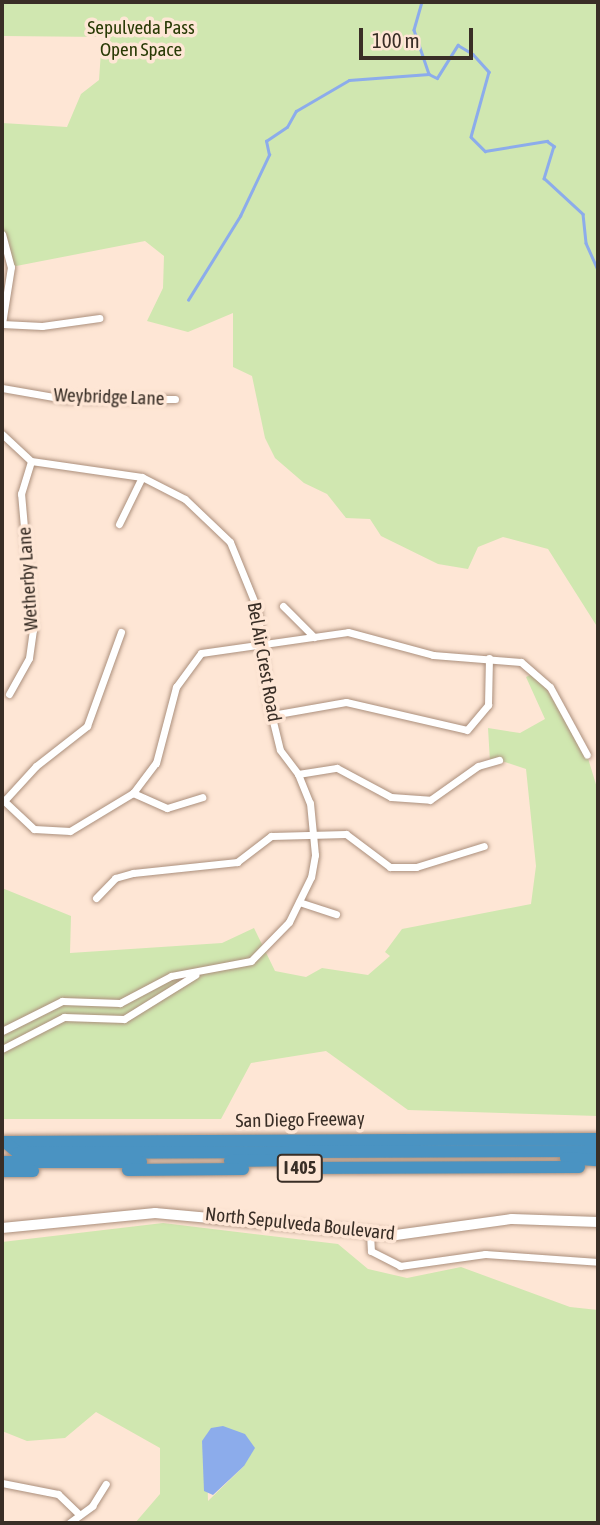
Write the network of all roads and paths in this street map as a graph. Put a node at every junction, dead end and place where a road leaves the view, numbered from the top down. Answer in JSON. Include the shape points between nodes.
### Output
{"nodes":[{"id":1,"x":2,"y":234,"type":"edge"},
{"id":2,"x":99,"y":318,"type":"dead end"},
{"id":3,"x":2,"y":324,"type":"edge"},
{"id":4,"x":2,"y":388,"type":"edge"},
{"id":5,"x":175,"y":399,"type":"dead end"},
{"id":6,"x":2,"y":434,"type":"edge"},
{"id":7,"x":31,"y":461,"type":"junction"},
{"id":8,"x":142,"y":477,"type":"junction"},
{"id":9,"x":119,"y":524,"type":"dead end"},
{"id":10,"x":283,"y":606,"type":"dead end"},
{"id":11,"x":121,"y":632,"type":"dead end"},
{"id":12,"x":314,"y":637,"type":"junction"},
{"id":13,"x":261,"y":644,"type":"junction"},
{"id":14,"x":489,"y":658,"type":"junction"},
{"id":15,"x":9,"y":694,"type":"dead end"},
{"id":16,"x":272,"y":715,"type":"junction"},
{"id":17,"x":587,"y":755,"type":"dead end"},
{"id":18,"x":499,"y":760,"type":"dead end"},
{"id":19,"x":298,"y":774,"type":"junction"},
{"id":20,"x":133,"y":793,"type":"junction"},
{"id":21,"x":202,"y":797,"type":"dead end"},
{"id":22,"x":3,"y":800,"type":"edge"},
{"id":23,"x":313,"y":832,"type":"junction"},
{"id":24,"x":484,"y":846,"type":"dead end"},
{"id":25,"x":96,"y":898,"type":"dead end"},
{"id":26,"x":299,"y":902,"type":"junction"},
{"id":27,"x":336,"y":914,"type":"dead end"},
{"id":28,"x":196,"y":975,"type":"junction"},
{"id":29,"x":2,"y":1031,"type":"edge"},
{"id":30,"x":2,"y":1049,"type":"edge"},
{"id":31,"x":598,"y":1139,"type":"edge"},
{"id":32,"x":3,"y":1142,"type":"edge"},
{"id":33,"x":598,"y":1151,"type":"edge"},
{"id":34,"x":598,"y":1160,"type":"edge"},
{"id":35,"x":2,"y":1162,"type":"edge"},
{"id":36,"x":598,"y":1168,"type":"edge"},
{"id":37,"x":2,"y":1171,"type":"edge"},
{"id":38,"x":598,"y":1222,"type":"edge"},
{"id":39,"x":2,"y":1228,"type":"edge"},
{"id":40,"x":370,"y":1233,"type":"junction"},
{"id":41,"x":598,"y":1262,"type":"edge"},
{"id":42,"x":2,"y":1483,"type":"edge"},
{"id":43,"x":106,"y":1484,"type":"dead end"},
{"id":44,"x":80,"y":1515,"type":"junction"},
{"id":45,"x":69,"y":1523,"type":"edge"}],
"edges":[{"from":1,"to":3,"type":"street","via":[[11,267]]},
{"from":2,"to":3,"type":"street","via":[[42,326]]},
{"from":4,"to":5,"type":"street","name":"Weybridge Lane","via":[[65,399]]},
{"from":6,"to":7,"type":"street"},
{"from":7,"to":8,"type":"street","name":"Bel Air Crest Road"},
{"from":7,"to":15,"type":"street","name":"Wetherby Lane","via":[[22,494],[33,630],[29,658]]},
{"from":8,"to":9,"type":"street"},
{"from":8,"to":13,"type":"street","name":"Bel Air Crest Road","via":[[185,499],[230,542],[257,608]]},
{"from":10,"to":12,"type":"street"},
{"from":11,"to":22,"type":"street","via":[[87,726],[36,766]]},
{"from":12,"to":13,"type":"street"},
{"from":12,"to":14,"type":"street","via":[[348,632],[433,655]]},
{"from":13,"to":16,"type":"street","name":"Bel Air Crest Road"},
{"from":13,"to":20,"type":"street","via":[[201,653],[183,671],[161,751]]},
{"from":14,"to":16,"type":"street","via":[[488,705],[478,724],[459,731],[346,702]]},
{"from":14,"to":17,"type":"street","via":[[521,662],[536,672],[577,729]]},
{"from":16,"to":19,"type":"street","name":"Bel Air Crest Road","via":[[280,750]]},
{"from":18,"to":19,"type":"street","via":[[478,766],[430,800],[391,797],[337,768]]},
{"from":19,"to":23,"type":"street","name":"Bel Air Crest Road"},
{"from":20,"to":21,"type":"street","via":[[167,808]]},
{"from":20,"to":22,"type":"street","via":[[70,831],[51,834],[34,829]]},
{"from":23,"to":24,"type":"street","via":[[346,835],[390,867],[416,867]]},
{"from":23,"to":25,"type":"street","via":[[271,836],[223,867],[115,878]]},
{"from":23,"to":26,"type":"street","name":"Bel Air Crest Road","via":[[311,877]]},
{"from":26,"to":27,"type":"street"},
{"from":26,"to":28,"type":"street","name":"Bel Air Crest Road","via":[[277,939],[251,961]]},
{"from":28,"to":29,"type":"street","name":"Bel Air Crest Road","via":[[171,976],[120,1003],[62,1001]]},
{"from":28,"to":30,"type":"street","name":"Bel Air Crest Road","via":[[124,1018],[64,1017]]},
{"from":31,"to":32,"type":"highway","name":"San Diego Freeway","number":"I 405"},
{"from":32,"to":33,"type":"highway","via":[[18,1153]]},
{"from":34,"to":35,"type":"highway"},
{"from":36,"to":37,"type":"highway","number":"I 405"},
{"from":38,"to":40,"type":"main road","name":"North Sepulveda Boulevard","via":[[520,1218],[433,1233]]},
{"from":39,"to":40,"type":"main road","name":"North Sepulveda Boulevard","via":[[172,1213]]},
{"from":40,"to":41,"type":"street","via":[[375,1256],[400,1266],[485,1254]]},
{"from":42,"to":44,"type":"street","via":[[58,1494]]},
{"from":43,"to":44,"type":"street"},
{"from":44,"to":45,"type":"street"}]}
